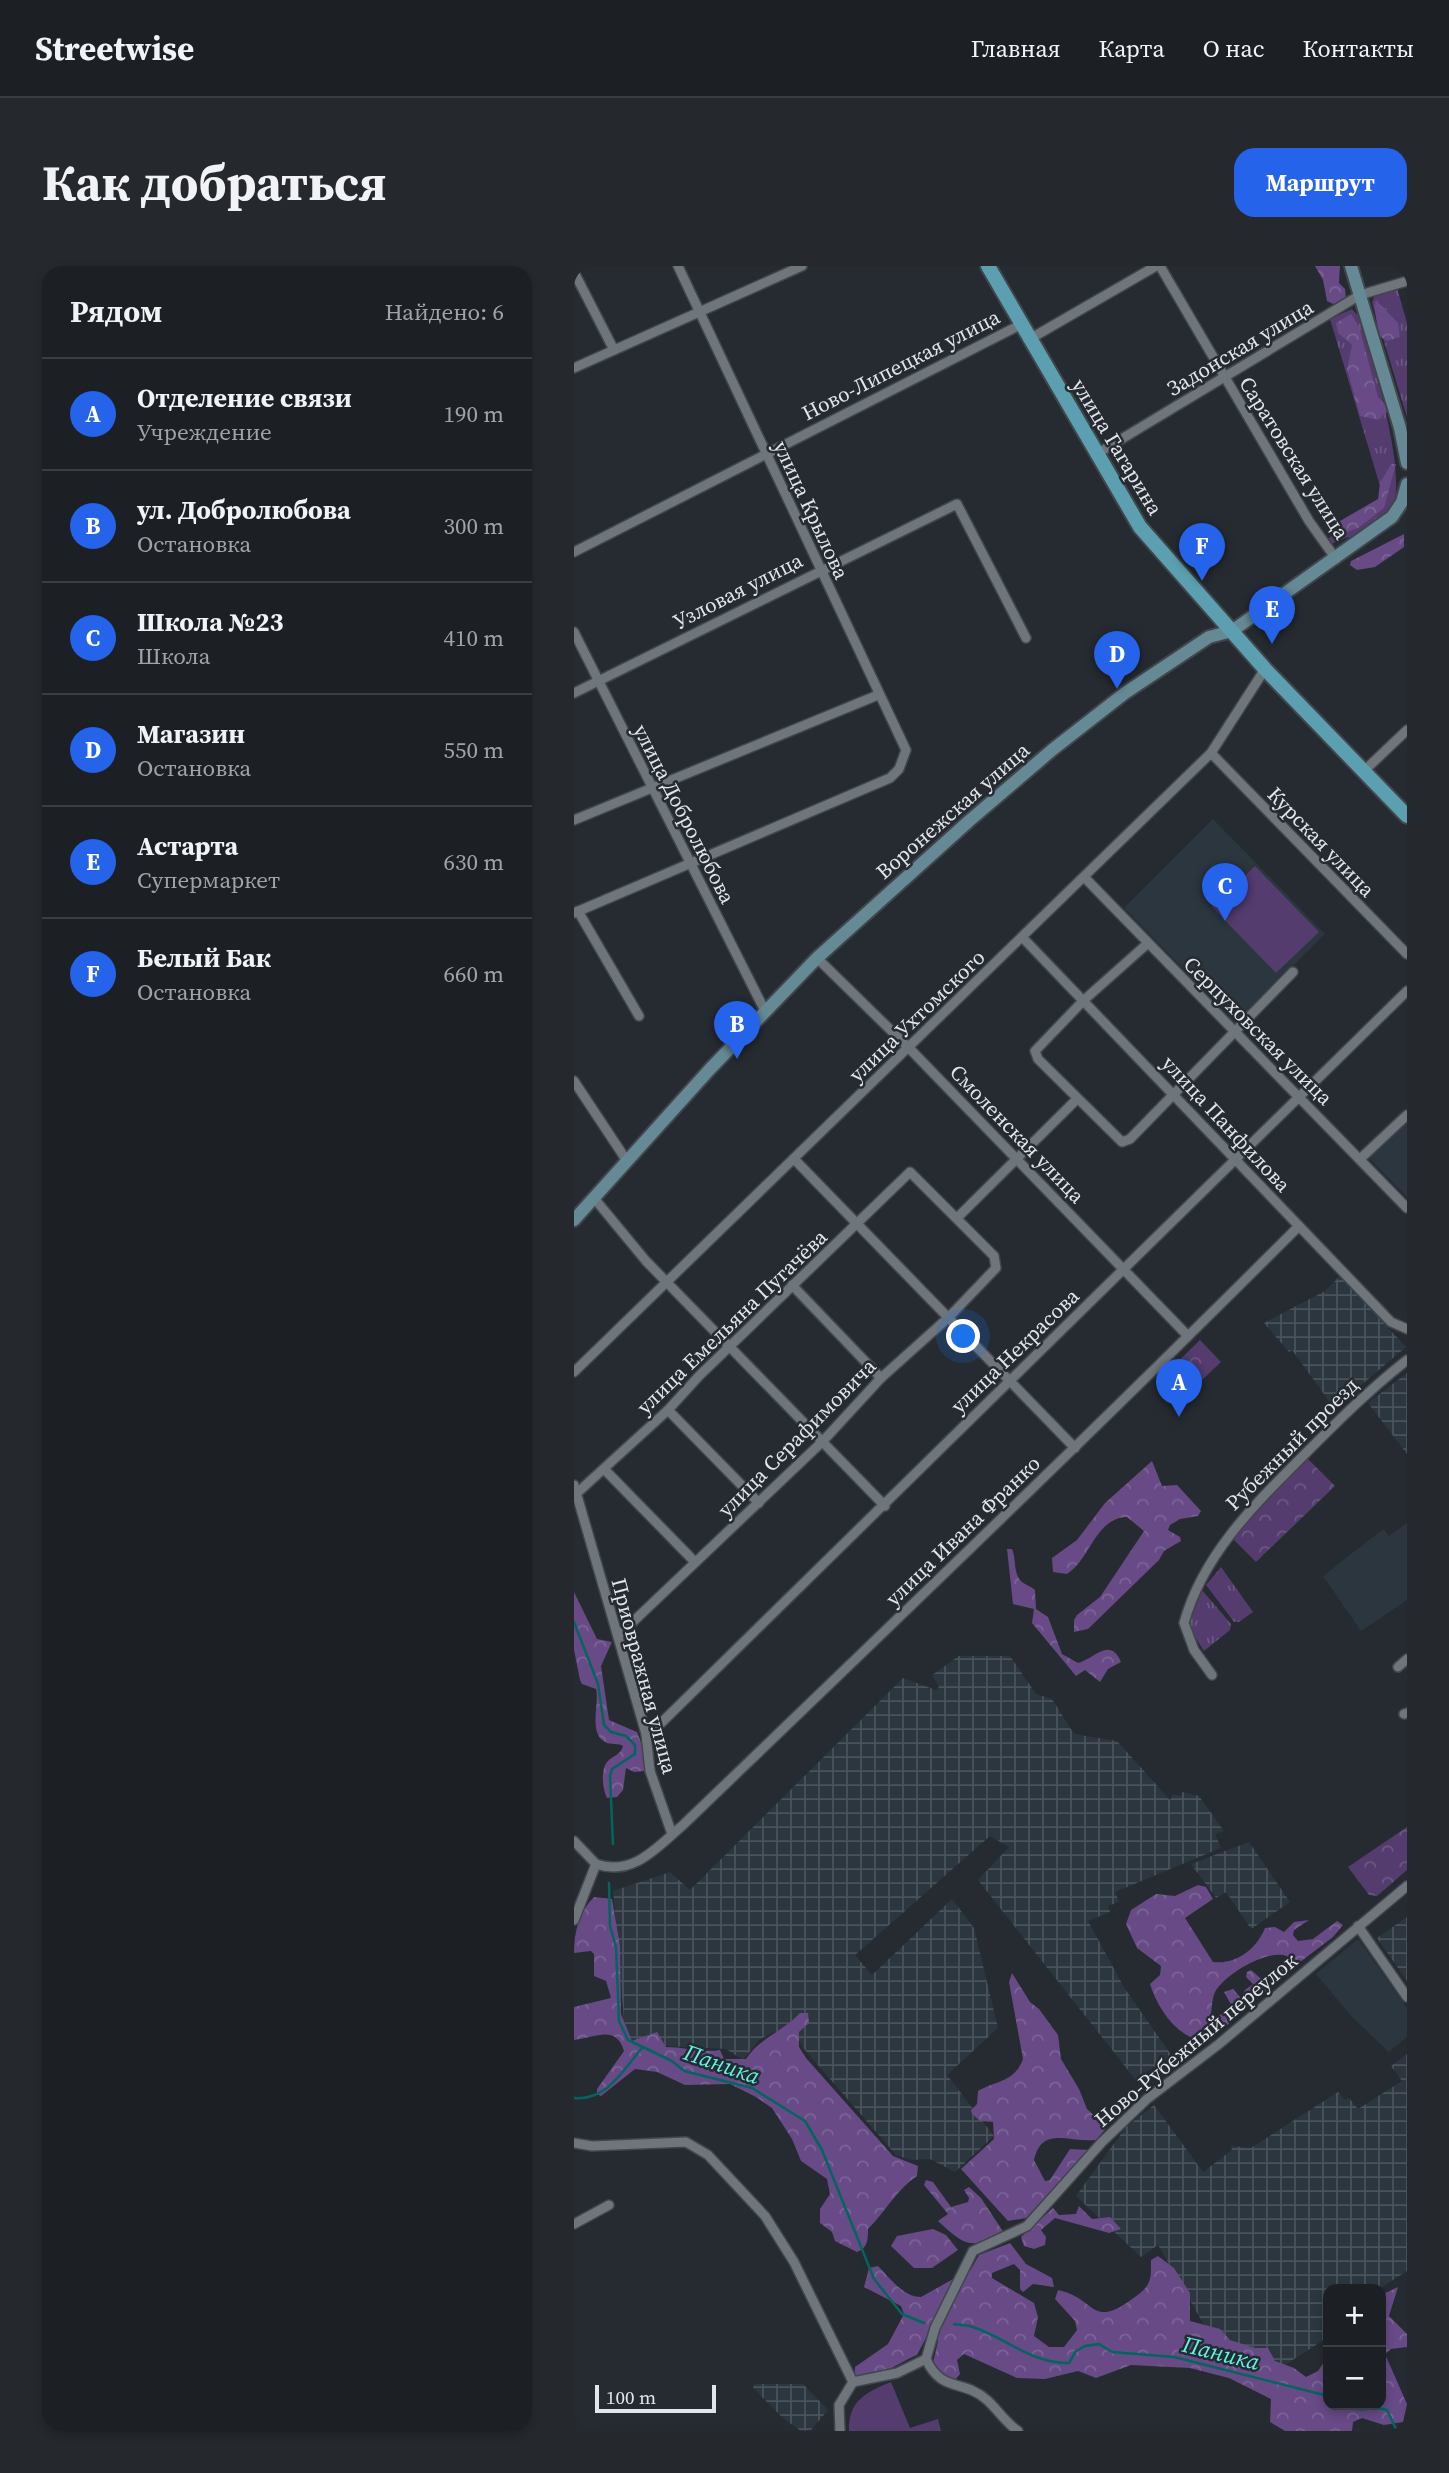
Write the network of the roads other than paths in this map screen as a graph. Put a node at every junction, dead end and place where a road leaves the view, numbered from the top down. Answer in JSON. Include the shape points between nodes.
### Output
{"nodes":[{"id":1,"x":678,"y":266,"type":"edge"},
{"id":2,"x":802,"y":266,"type":"edge"},
{"id":3,"x":988,"y":266,"type":"edge"},
{"id":4,"x":1158,"y":266,"type":"edge"},
{"id":5,"x":1351,"y":266,"type":"edge"},
{"id":6,"x":788,"y":269,"type":"edge"},
{"id":7,"x":574,"y":272,"type":"edge"},
{"id":8,"x":1407,"y":281,"type":"edge"},
{"id":9,"x":1360,"y":296,"type":"junction"},
{"id":10,"x":700,"y":313,"type":"junction"},
{"id":11,"x":1020,"y":325,"type":"junction"},
{"id":12,"x":1028,"y":340,"type":"junction"},
{"id":13,"x":614,"y":350,"type":"junction"},
{"id":14,"x":574,"y":368,"type":"edge"},
{"id":15,"x":1225,"y":378,"type":"junction"},
{"id":16,"x":766,"y":453,"type":"junction"},
{"id":17,"x":1095,"y":455,"type":"junction"},
{"id":18,"x":1407,"y":463,"type":"edge"},
{"id":19,"x":1407,"y":489,"type":"edge"},
{"id":20,"x":574,"y":552,"type":"edge"},
{"id":21,"x":1336,"y":559,"type":"junction"},
{"id":22,"x":819,"y":570,"type":"junction"},
{"id":23,"x":1232,"y":631,"type":"junction"},
{"id":24,"x":574,"y":632,"type":"edge"},
{"id":25,"x":1026,"y":638,"type":"dead end"},
{"id":26,"x":1265,"y":669,"type":"junction"},
{"id":27,"x":598,"y":680,"type":"junction"},
{"id":28,"x":574,"y":693,"type":"edge"},
{"id":29,"x":878,"y":695,"type":"junction"},
{"id":30,"x":1407,"y":730,"type":"edge"},
{"id":31,"x":1211,"y":753,"type":"junction"},
{"id":32,"x":1364,"y":771,"type":"junction"},
{"id":33,"x":651,"y":788,"type":"junction"},
{"id":34,"x":1407,"y":816,"type":"edge"},
{"id":35,"x":574,"y":820,"type":"edge"},
{"id":36,"x":689,"y":863,"type":"junction"},
{"id":37,"x":1085,"y":878,"type":"junction"},
{"id":38,"x":576,"y":912,"type":"edge"},
{"id":39,"x":1023,"y":938,"type":"junction"},
{"id":40,"x":1147,"y":944,"type":"junction"},
{"id":41,"x":1407,"y":954,"type":"edge"},
{"id":42,"x":817,"y":958,"type":"junction"},
{"id":43,"x":1293,"y":972,"type":"dead end"},
{"id":44,"x":1407,"y":991,"type":"edge"},
{"id":45,"x":1084,"y":1000,"type":"junction"},
{"id":46,"x":765,"y":1011,"type":"junction"},
{"id":47,"x":639,"y":1016,"type":"dead end"},
{"id":48,"x":1234,"y":1033,"type":"junction"},
{"id":49,"x":909,"y":1048,"type":"junction"},
{"id":50,"x":574,"y":1081,"type":"edge"},
{"id":51,"x":1173,"y":1093,"type":"junction"},
{"id":52,"x":1298,"y":1097,"type":"junction"},
{"id":53,"x":1077,"y":1099,"type":"junction"},
{"id":54,"x":1407,"y":1115,"type":"edge"},
{"id":55,"x":1017,"y":1159,"type":"junction"},
{"id":56,"x":1237,"y":1159,"type":"junction"},
{"id":57,"x":1360,"y":1159,"type":"junction"},
{"id":58,"x":795,"y":1160,"type":"junction"},
{"id":59,"x":627,"y":1161,"type":"junction"},
{"id":60,"x":594,"y":1198,"type":"junction"},
{"id":61,"x":1407,"y":1208,"type":"edge"},
{"id":62,"x":957,"y":1218,"type":"junction"},
{"id":63,"x":574,"y":1220,"type":"edge"},
{"id":64,"x":858,"y":1224,"type":"junction"},
{"id":65,"x":1298,"y":1226,"type":"junction"},
{"id":66,"x":1125,"y":1270,"type":"junction"},
{"id":67,"x":668,"y":1283,"type":"junction"},
{"id":68,"x":792,"y":1285,"type":"junction"},
{"id":69,"x":949,"y":1317,"type":"junction"},
{"id":70,"x":1407,"y":1329,"type":"edge"},
{"id":71,"x":1188,"y":1336,"type":"junction"},
{"id":72,"x":730,"y":1346,"type":"junction"},
{"id":73,"x":1407,"y":1360,"type":"edge"},
{"id":74,"x":574,"y":1373,"type":"edge"},
{"id":75,"x":881,"y":1378,"type":"junction"},
{"id":76,"x":1009,"y":1381,"type":"junction"},
{"id":77,"x":668,"y":1410,"type":"junction"},
{"id":78,"x":823,"y":1441,"type":"junction"},
{"id":79,"x":1075,"y":1448,"type":"junction"},
{"id":80,"x":604,"y":1469,"type":"junction"},
{"id":81,"x":575,"y":1489,"type":"edge"},
{"id":82,"x":758,"y":1503,"type":"junction"},
{"id":83,"x":884,"y":1506,"type":"junction"},
{"id":84,"x":695,"y":1562,"type":"junction"},
{"id":85,"x":618,"y":1636,"type":"junction"},
{"id":86,"x":1407,"y":1659,"type":"edge"},
{"id":87,"x":1398,"y":1667,"type":"dead end"},
{"id":88,"x":1212,"y":1675,"type":"dead end"},
{"id":89,"x":646,"y":1734,"type":"junction"},
{"id":90,"x":673,"y":1834,"type":"junction"},
{"id":91,"x":574,"y":1841,"type":"edge"},
{"id":92,"x":596,"y":1864,"type":"junction"},
{"id":93,"x":1407,"y":1886,"type":"edge"},
{"id":94,"x":574,"y":1920,"type":"edge"},
{"id":95,"x":1358,"y":1926,"type":"junction"},
{"id":96,"x":1407,"y":1997,"type":"edge"},
{"id":97,"x":574,"y":2143,"type":"edge"},
{"id":98,"x":609,"y":2205,"type":"dead end"},
{"id":99,"x":574,"y":2224,"type":"edge"},
{"id":100,"x":926,"y":2359,"type":"junction"},
{"id":101,"x":853,"y":2382,"type":"junction"},
{"id":102,"x":840,"y":2431,"type":"edge"},
{"id":103,"x":1018,"y":2431,"type":"edge"}],
"edges":[{"from":1,"to":10,"type":"street","name":"улица Крылова"},
{"from":2,"to":6,"type":"street"},
{"from":3,"to":11,"type":"main road","name":"улица Гагарина"},
{"from":4,"to":12,"type":"street"},
{"from":4,"to":15,"type":"street","name":"Саратовская улица"},
{"from":5,"to":9,"type":"street"},
{"from":6,"to":10,"type":"street"},
{"from":7,"to":13,"type":"street"},
{"from":8,"to":9,"type":"street","name":"Задонская улица"},
{"from":9,"to":15,"type":"street","name":"Задонская улица"},
{"from":9,"to":18,"type":"street"},
{"from":10,"to":13,"type":"street"},
{"from":10,"to":16,"type":"street","name":"улица Крылова"},
{"from":11,"to":12,"type":"main road","name":"улица Гагарина"},
{"from":11,"to":16,"type":"street","name":"Ново-Липецкая улица"},
{"from":12,"to":17,"type":"main road","name":"улица Гагарина"},
{"from":13,"to":14,"type":"street"},
{"from":15,"to":17,"type":"street","name":"Задонская улица"},
{"from":15,"to":21,"type":"street","name":"Саратовская улица"},
{"from":16,"to":20,"type":"street","name":"Ново-Липецкая улица"},
{"from":16,"to":22,"type":"street","name":"улица Крылова"},
{"from":17,"to":23,"type":"main road","name":"улица Гагарина","via":[[1140,527]]},
{"from":19,"to":21,"type":"street","name":"Воронежская улица","via":[[1392,517]]},
{"from":21,"to":23,"type":"street","name":"Воронежская улица"},
{"from":22,"to":25,"type":"street","name":"Узловая улица","via":[[957,504]]},
{"from":22,"to":27,"type":"street","name":"Узловая улица"},
{"from":22,"to":29,"type":"street","name":"улица Крылова"},
{"from":23,"to":26,"type":"main road","name":"улица Гагарина"},
{"from":23,"to":42,"type":"street","name":"Воронежская улица","via":[[1199,644],[1125,693],[1052,750]]},
{"from":24,"to":27,"type":"street","name":"улица Добролюбова"},
{"from":26,"to":31,"type":"street","name":"улица Ухтомского"},
{"from":26,"to":32,"type":"main road","name":"улица Гагарина"},
{"from":27,"to":28,"type":"street","name":"Узловая улица"},
{"from":27,"to":33,"type":"street","name":"улица Добролюбова"},
{"from":29,"to":33,"type":"street"},
{"from":29,"to":36,"type":"street","name":"улица Крылова","via":[[906,750],[890,778]]},
{"from":30,"to":32,"type":"street"},
{"from":31,"to":37,"type":"street","name":"улица Ухтомского"},
{"from":31,"to":41,"type":"street","name":"Курская улица"},
{"from":32,"to":34,"type":"main road","name":"улица Гагарина"},
{"from":33,"to":35,"type":"street"},
{"from":33,"to":36,"type":"street","name":"улица Добролюбова"},
{"from":36,"to":38,"type":"street"},
{"from":36,"to":46,"type":"street","name":"улица Добролюбова"},
{"from":37,"to":39,"type":"street","name":"улица Ухтомского"},
{"from":37,"to":40,"type":"street","name":"Серпуховская улица"},
{"from":38,"to":47,"type":"street"},
{"from":39,"to":45,"type":"street","name":"улица Панфилова"},
{"from":39,"to":49,"type":"street","name":"улица Ухтомского"},
{"from":40,"to":45,"type":"street"},
{"from":40,"to":48,"type":"street","name":"Серпуховская улица"},
{"from":42,"to":46,"type":"street","name":"Воронежская улица"},
{"from":42,"to":49,"type":"street","name":"Смоленская улица"},
{"from":43,"to":48,"type":"street"},
{"from":44,"to":52,"type":"street","name":"улица Некрасова"},
{"from":45,"to":51,"type":"street","name":"улица Панфилова"},
{"from":45,"to":53,"type":"street","via":[[1035,1051]]},
{"from":46,"to":59,"type":"street","name":"Воронежская улица"},
{"from":48,"to":51,"type":"street"},
{"from":48,"to":52,"type":"street","name":"Серпуховская улица"},
{"from":49,"to":55,"type":"street","name":"Смоленская улица"},
{"from":49,"to":58,"type":"street","name":"улица Ухтомского"},
{"from":50,"to":59,"type":"street"},
{"from":51,"to":53,"type":"street","via":[[1122,1142]]},
{"from":51,"to":56,"type":"street","name":"улица Панфилова"},
{"from":52,"to":56,"type":"street","name":"улица Некрасова"},
{"from":52,"to":57,"type":"street","name":"Серпуховская улица"},
{"from":53,"to":55,"type":"street"},
{"from":54,"to":57,"type":"street"},
{"from":55,"to":62,"type":"street"},
{"from":55,"to":66,"type":"street","name":"Смоленская улица"},
{"from":56,"to":65,"type":"street","name":"улица Панфилова"},
{"from":56,"to":66,"type":"street","name":"улица Некрасова"},
{"from":57,"to":61,"type":"street","name":"Серпуховская улица"},
{"from":58,"to":64,"type":"street"},
{"from":58,"to":67,"type":"street","name":"улица Ухтомского"},
{"from":59,"to":60,"type":"street","name":"Воронежская улица"},
{"from":60,"to":63,"type":"street","name":"Воронежская улица"},
{"from":60,"to":67,"type":"street"},
{"from":62,"to":64,"type":"street","name":"улица Емельяна Пугачёва","via":[[910,1172]]},
{"from":62,"to":69,"type":"street","name":"улица Серафимовича","via":[[997,1262]]},
{"from":64,"to":68,"type":"street","name":"улица Емельяна Пугачёва"},
{"from":64,"to":69,"type":"street"},
{"from":65,"to":70,"type":"street","name":"улица Панфилова","via":[[1391,1322]]},
{"from":65,"to":71,"type":"street","name":"улица Ивана Франко"},
{"from":66,"to":71,"type":"street","name":"Смоленская улица"},
{"from":66,"to":76,"type":"street","name":"улица Некрасова"},
{"from":67,"to":72,"type":"street"},
{"from":67,"to":74,"type":"street","name":"улица Ухтомского"},
{"from":68,"to":72,"type":"street","name":"улица Емельяна Пугачёва"},
{"from":68,"to":75,"type":"street"},
{"from":69,"to":75,"type":"street","name":"улица Серафимовича"},
{"from":69,"to":76,"type":"street"},
{"from":71,"to":79,"type":"street","name":"улица Ивана Франко"},
{"from":72,"to":77,"type":"street","name":"улица Емельяна Пугачёва"},
{"from":72,"to":78,"type":"street"},
{"from":73,"to":88,"type":"street","name":"Рубежный проезд","via":[[1363,1395],[1230,1534],[1184,1623],[1187,1637]]},
{"from":75,"to":78,"type":"street","name":"улица Серафимовича"},
{"from":76,"to":79,"type":"street"},
{"from":76,"to":83,"type":"street","name":"улица Некрасова"},
{"from":77,"to":80,"type":"street","name":"улица Емельяна Пугачёва"},
{"from":77,"to":82,"type":"street"},
{"from":78,"to":82,"type":"street","name":"улица Серафимовича"},
{"from":78,"to":83,"type":"street"},
{"from":79,"to":90,"type":"street","name":"улица Ивана Франко"},
{"from":80,"to":81,"type":"street","name":"улица Емельяна Пугачёва"},
{"from":80,"to":84,"type":"street"},
{"from":81,"to":85,"type":"street","name":"Приовражная улица"},
{"from":82,"to":84,"type":"street","name":"улица Серафимовича"},
{"from":83,"to":89,"type":"street","name":"улица Некрасова"},
{"from":84,"to":85,"type":"street","name":"улица Серафимовича"},
{"from":85,"to":89,"type":"street","name":"Приовражная улица"},
{"from":86,"to":87,"type":"street"},
{"from":89,"to":90,"type":"street","name":"Приовражная улица","via":[[650,1771]]},
{"from":90,"to":92,"type":"street","name":"улица Ивана Франко","via":[[647,1856],[626,1866]]},
{"from":91,"to":92,"type":"street"},
{"from":92,"to":94,"type":"street"},
{"from":93,"to":95,"type":"street","name":"Ново-Рубежный переулок"},
{"from":95,"to":96,"type":"street"},
{"from":95,"to":100,"type":"street","name":"Ново-Рубежный переулок","via":[[1147,2099],[1027,2226],[973,2250],[935,2328]]},
{"from":97,"to":101,"type":"street","via":[[686,2142],[708,2155],[765,2216],[794,2262]]},
{"from":98,"to":99,"type":"street"},
{"from":100,"to":101,"type":"street","via":[[897,2373]]},
{"from":100,"to":103,"type":"street","via":[[939,2380],[986,2400]]},
{"from":101,"to":102,"type":"street","via":[[839,2405]]}]}
